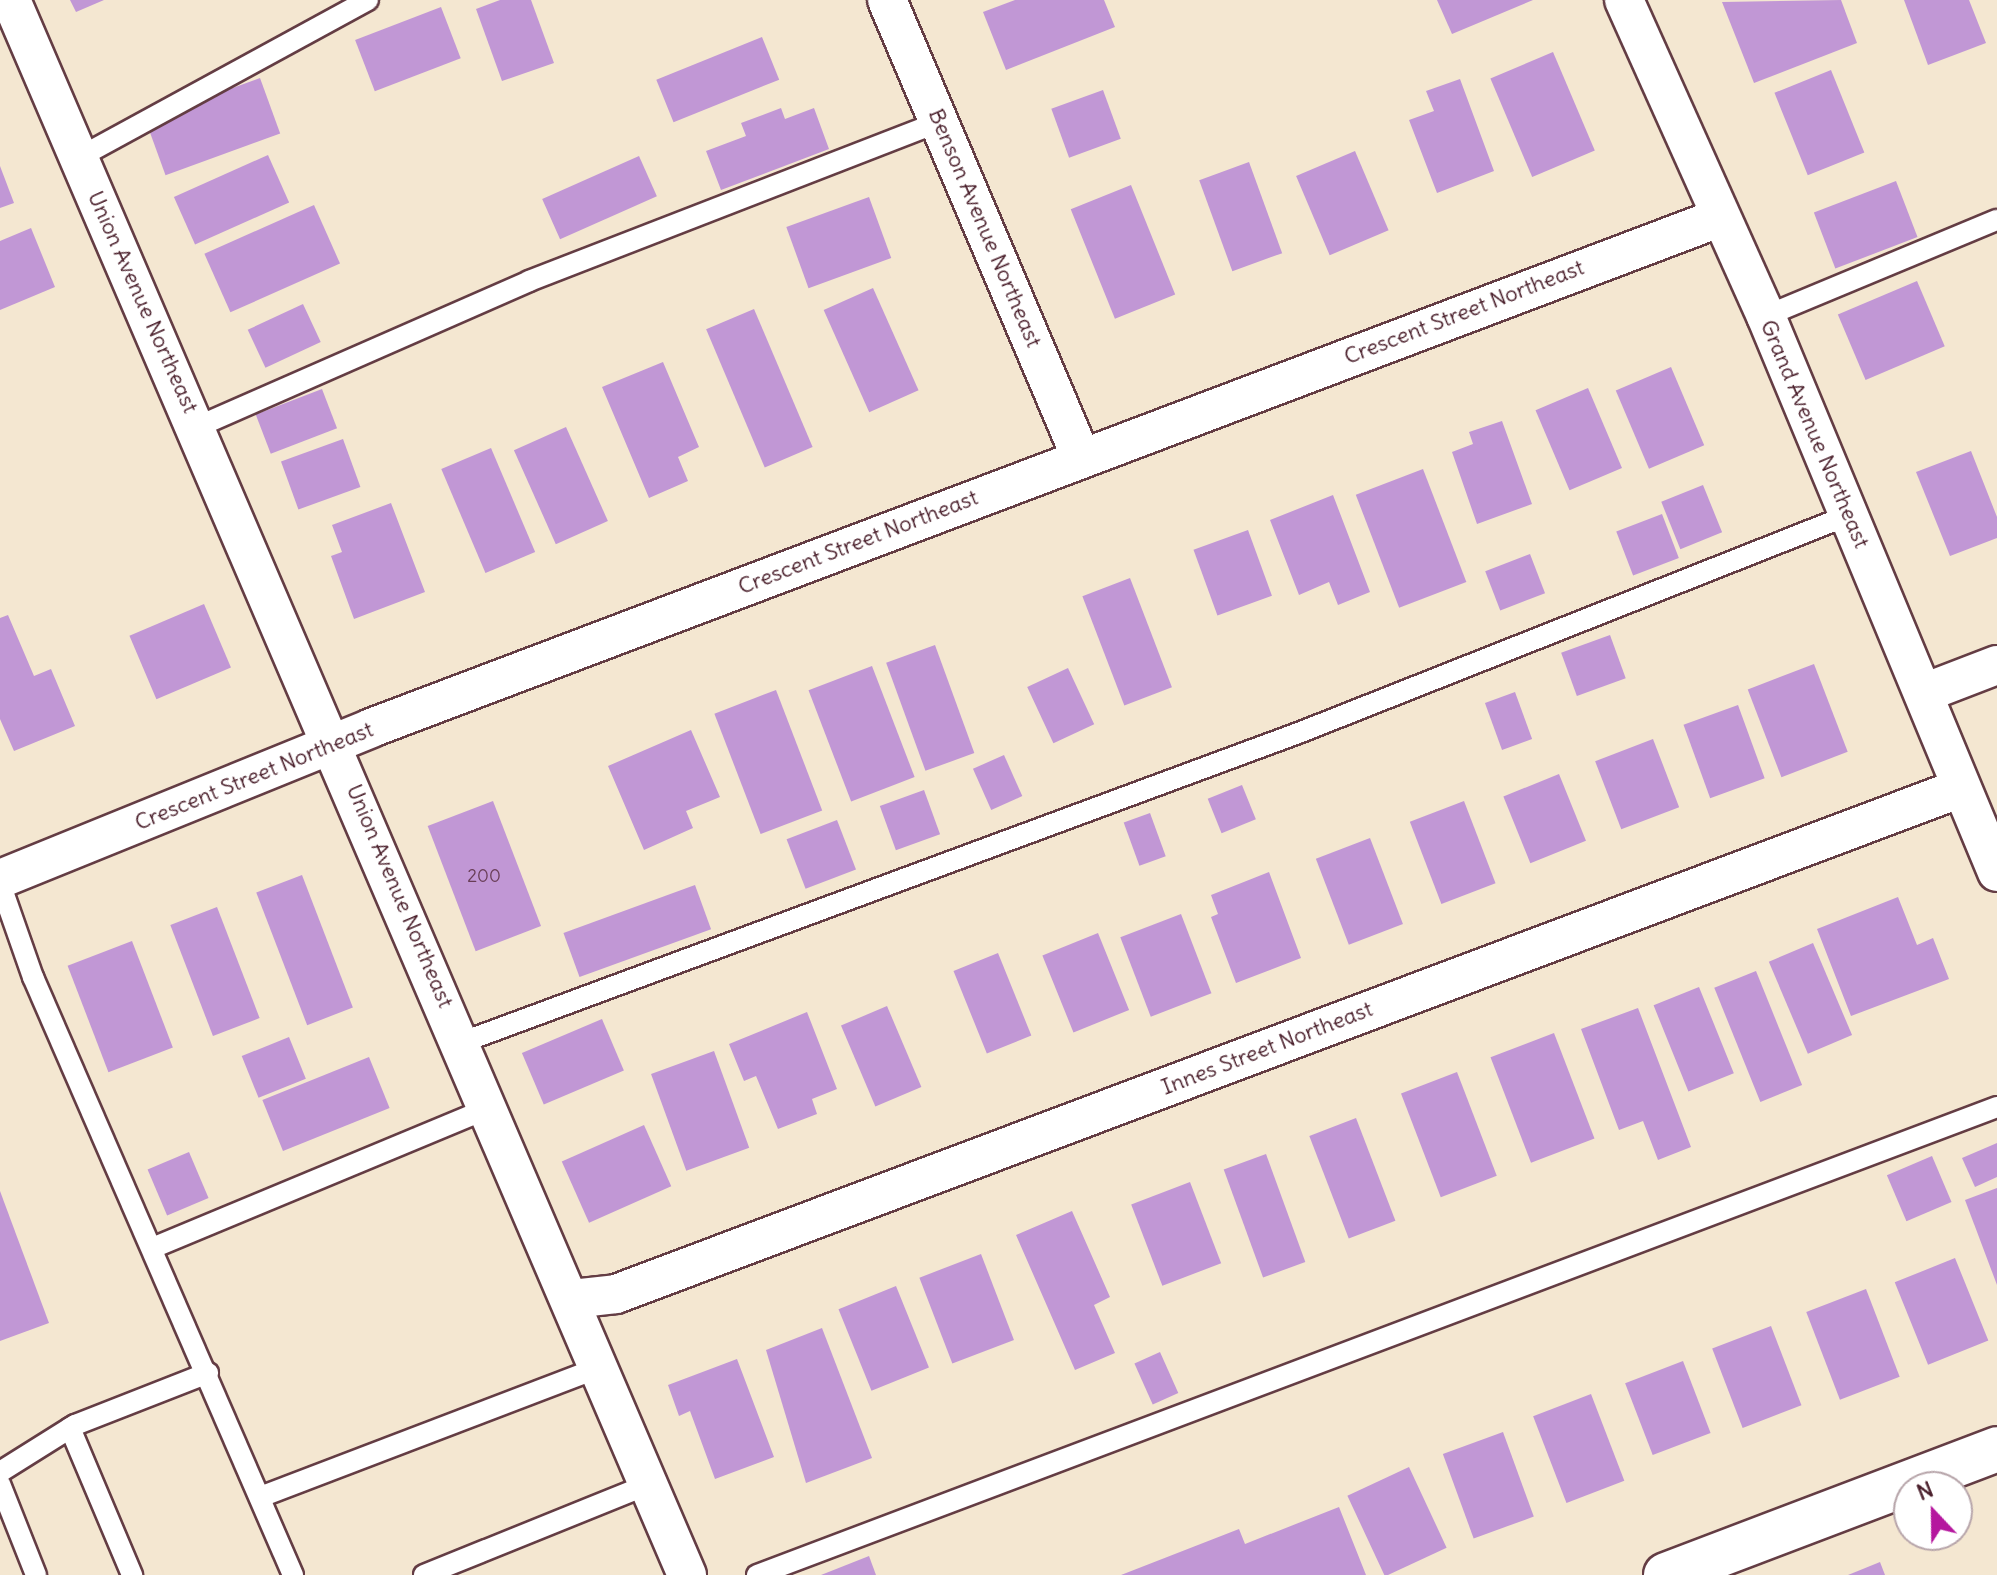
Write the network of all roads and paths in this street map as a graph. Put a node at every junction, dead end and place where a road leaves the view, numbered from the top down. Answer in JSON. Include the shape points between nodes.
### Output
{"nodes":[{"id":1,"x":11,"y":0,"type":"edge"},
{"id":2,"x":368,"y":0,"type":"edge"},
{"id":3,"x":887,"y":0,"type":"edge"},
{"id":4,"x":1624,"y":0,"type":"edge"},
{"id":5,"x":939,"y":122,"type":"junction"},
{"id":6,"x":80,"y":157,"type":"junction"},
{"id":7,"x":1721,"y":217,"type":"junction"},
{"id":8,"x":1997,"y":220,"type":"edge"},
{"id":9,"x":1766,"y":316,"type":"junction"},
{"id":10,"x":197,"y":427,"type":"junction"},
{"id":11,"x":1081,"y":457,"type":"junction"},
{"id":12,"x":1849,"y":515,"type":"junction"},
{"id":13,"x":1997,"y":665,"type":"edge"},
{"id":14,"x":1924,"y":693,"type":"junction"},
{"id":15,"x":335,"y":743,"type":"junction"},
{"id":16,"x":1961,"y":788,"type":"junction"},
{"id":17,"x":1997,"y":872,"type":"edge"},
{"id":18,"x":0,"y":881,"type":"edge"},
{"id":19,"x":463,"y":1042,"type":"junction"},
{"id":20,"x":491,"y":1107,"type":"junction"},
{"id":21,"x":1997,"y":1107,"type":"edge"},
{"id":22,"x":155,"y":1247,"type":"junction"},
{"id":23,"x":572,"y":1299,"type":"junction"},
{"id":24,"x":600,"y":1367,"type":"junction"},
{"id":25,"x":208,"y":1373,"type":"junction"},
{"id":26,"x":70,"y":1428,"type":"junction"},
{"id":27,"x":1997,"y":1449,"type":"edge"},
{"id":28,"x":0,"y":1472,"type":"edge"},
{"id":29,"x":0,"y":1484,"type":"edge"},
{"id":30,"x":649,"y":1484,"type":"junction"},
{"id":31,"x":260,"y":1497,"type":"junction"},
{"id":32,"x":36,"y":1575,"type":"edge"},
{"id":33,"x":132,"y":1575,"type":"edge"},
{"id":34,"x":293,"y":1575,"type":"edge"},
{"id":35,"x":424,"y":1575,"type":"edge"},
{"id":36,"x":687,"y":1575,"type":"edge"},
{"id":37,"x":757,"y":1575,"type":"edge"},
{"id":38,"x":1666,"y":1575,"type":"edge"}],
"edges":[{"from":1,"to":6,"type":"street","name":"Union Avenue Northeast"},
{"from":2,"to":6,"type":"lane"},
{"from":3,"to":5,"type":"street","name":"Benson Avenue Northeast"},
{"from":4,"to":7,"type":"street","name":"Grand Avenue Northeast"},
{"from":5,"to":10,"type":"lane","via":[[529,281]]},
{"from":5,"to":11,"type":"street","name":"Benson Avenue Northeast"},
{"from":6,"to":10,"type":"street","name":"Union Avenue Northeast"},
{"from":7,"to":9,"type":"street","name":"Grand Avenue Northeast"},
{"from":7,"to":11,"type":"street","name":"Crescent Street Northeast"},
{"from":8,"to":9,"type":"lane"},
{"from":9,"to":12,"type":"street","name":"Grand Avenue Northeast"},
{"from":10,"to":15,"type":"street","name":"Union Avenue Northeast"},
{"from":11,"to":15,"type":"street","name":"Crescent Street Northeast"},
{"from":12,"to":14,"type":"street","name":"Grand Avenue Northeast"},
{"from":12,"to":19,"type":"lane","via":[[1301,732]]},
{"from":13,"to":14,"type":"street"},
{"from":14,"to":16,"type":"street","name":"Grand Avenue Northeast"},
{"from":15,"to":18,"type":"street","name":"Crescent Street Northeast"},
{"from":15,"to":19,"type":"street","name":"Union Avenue Northeast"},
{"from":16,"to":17,"type":"street","name":"Grand Avenue Northeast"},
{"from":16,"to":23,"type":"street","name":"Innes Street Northeast","via":[[616,1294]]},
{"from":18,"to":22,"type":"lane","via":[[33,977]]},
{"from":19,"to":20,"type":"street","name":"Union Avenue Northeast"},
{"from":20,"to":22,"type":"lane"},
{"from":20,"to":23,"type":"street","name":"Union Avenue Northeast"},
{"from":21,"to":37,"type":"lane"},
{"from":22,"to":25,"type":"lane"},
{"from":23,"to":24,"type":"street","name":"Union Avenue Northeast"},
{"from":24,"to":30,"type":"street","name":"Union Avenue Northeast"},
{"from":24,"to":31,"type":"lane"},
{"from":25,"to":26,"type":"lane"},
{"from":25,"to":31,"type":"lane"},
{"from":26,"to":28,"type":"lane"},
{"from":26,"to":33,"type":"lane"},
{"from":27,"to":38,"type":"street"},
{"from":29,"to":32,"type":"lane"},
{"from":30,"to":35,"type":"lane"},
{"from":30,"to":36,"type":"street","name":"Union Avenue Northeast"},
{"from":31,"to":34,"type":"lane"}]}
